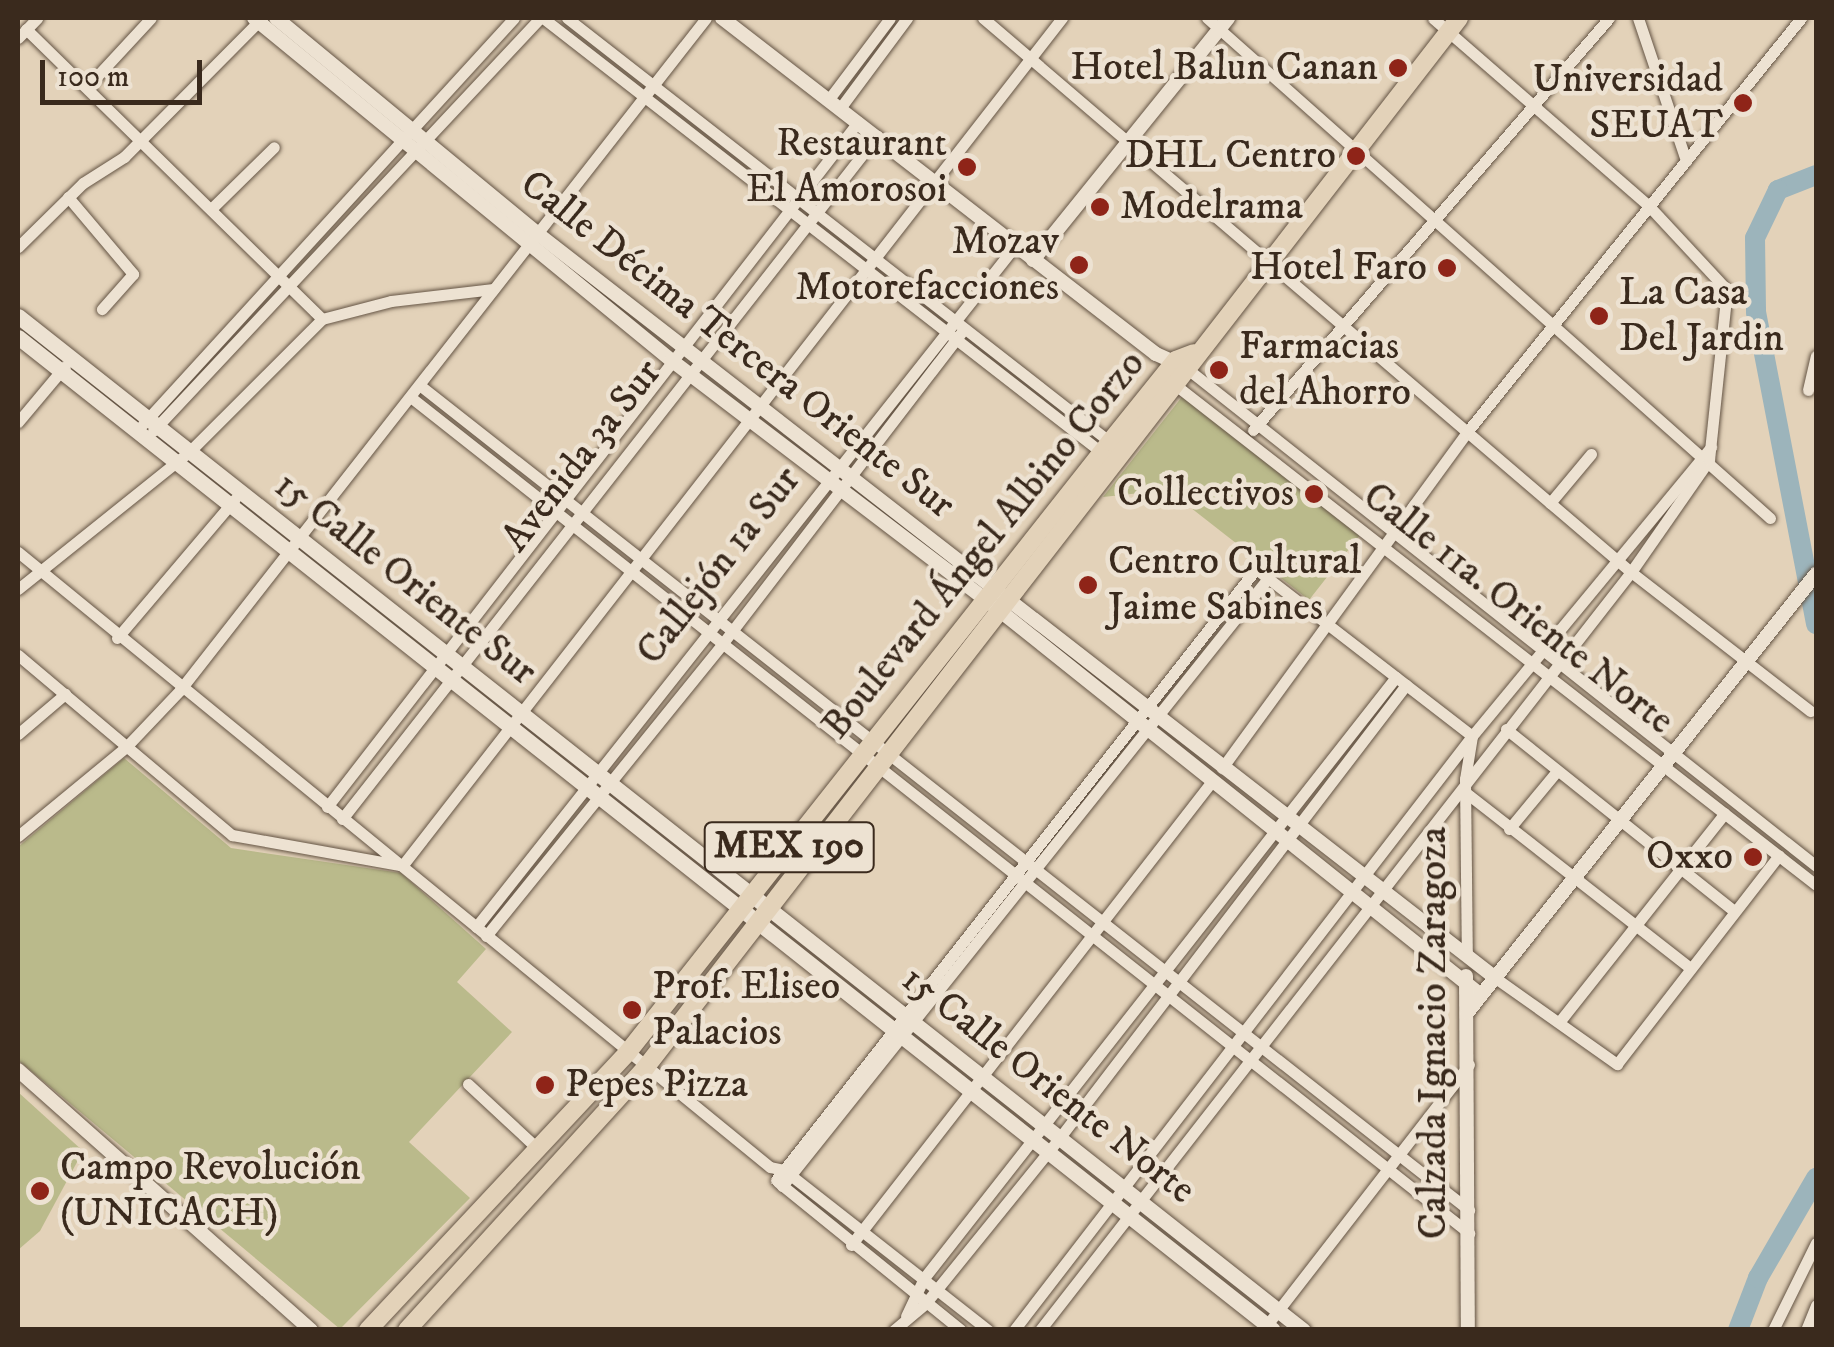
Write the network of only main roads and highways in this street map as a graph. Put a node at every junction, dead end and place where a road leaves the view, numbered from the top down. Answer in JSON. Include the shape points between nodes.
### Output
{"nodes":[{"id":1,"x":1454,"y":24,"type":"edge"},
{"id":2,"x":18,"y":316,"type":"edge"},
{"id":3,"x":18,"y":337,"type":"edge"},
{"id":4,"x":65,"y":365,"type":"junction"},
{"id":5,"x":1180,"y":369,"type":"junction"},
{"id":6,"x":236,"y":498,"type":"junction"},
{"id":7,"x":997,"y":599,"type":"junction"},
{"id":8,"x":440,"y":656,"type":"junction"},
{"id":9,"x":456,"y":670,"type":"junction"},
{"id":10,"x":748,"y":901,"type":"junction"},
{"id":11,"x":765,"y":914,"type":"junction"},
{"id":12,"x":976,"y":1082,"type":"junction"},
{"id":13,"x":1268,"y":1328,"type":"edge"},
{"id":14,"x":368,"y":1330,"type":"edge"},
{"id":15,"x":407,"y":1330,"type":"edge"},
{"id":16,"x":1304,"y":1330,"type":"edge"}],
"edges":[{"from":1,"to":5,"type":"main road","number":"MEX 190"},
{"from":2,"to":4,"type":"main road","name":"15 Calle Oriente Sur"},
{"from":3,"to":4,"type":"main road","name":"15 Calle Oriente Sur"},
{"from":4,"to":6,"type":"main road","name":"15 Calle Oriente Sur"},
{"from":5,"to":7,"type":"main road","name":"Boulevard Ángel Albino Corzo","number":"MEX 190"},
{"from":5,"to":7,"type":"main road","name":"Boulevard Ángel Albino Corzo","number":"MEX 190","via":[[1105,447]]},
{"from":6,"to":8,"type":"main road","name":"15 Calle Oriente Sur","via":[[302,538]]},
{"from":6,"to":8,"type":"main road","name":"15 Calle Oriente Sur","via":[[289,552]]},
{"from":7,"to":10,"type":"main road","name":"Boulevard Ángel Albino Corzo","number":"MEX 190","via":[[868,747]]},
{"from":7,"to":11,"type":"main road","name":"Boulevard Ángel Albino Corzo","number":"MEX 190"},
{"from":8,"to":9,"type":"main road","name":"15 Calle Oriente Sur"},
{"from":9,"to":10,"type":"main road","name":"15 Calle Oriente Sur","via":[[606,776]]},
{"from":9,"to":10,"type":"main road","name":"15 Calle Oriente Sur","via":[[509,724]]},
{"from":10,"to":11,"type":"main road","name":"15 Calle Oriente Norte"},
{"from":10,"to":14,"type":"main road","name":"Boulevard Ángel Albino Corzo","number":"MEX 190","via":[[628,1052]]},
{"from":11,"to":12,"type":"main road","name":"15 Calle Oriente Norte"},
{"from":11,"to":15,"type":"main road","name":"Boulevard Ángel Albino Corzo","number":"MEX 190","via":[[646,1066]]},
{"from":12,"to":13,"type":"main road","name":"15 Calle Oriente Norte"},
{"from":12,"to":16,"type":"main road","name":"15 Calle Oriente Norte","via":[[1061,1136]]}]}
